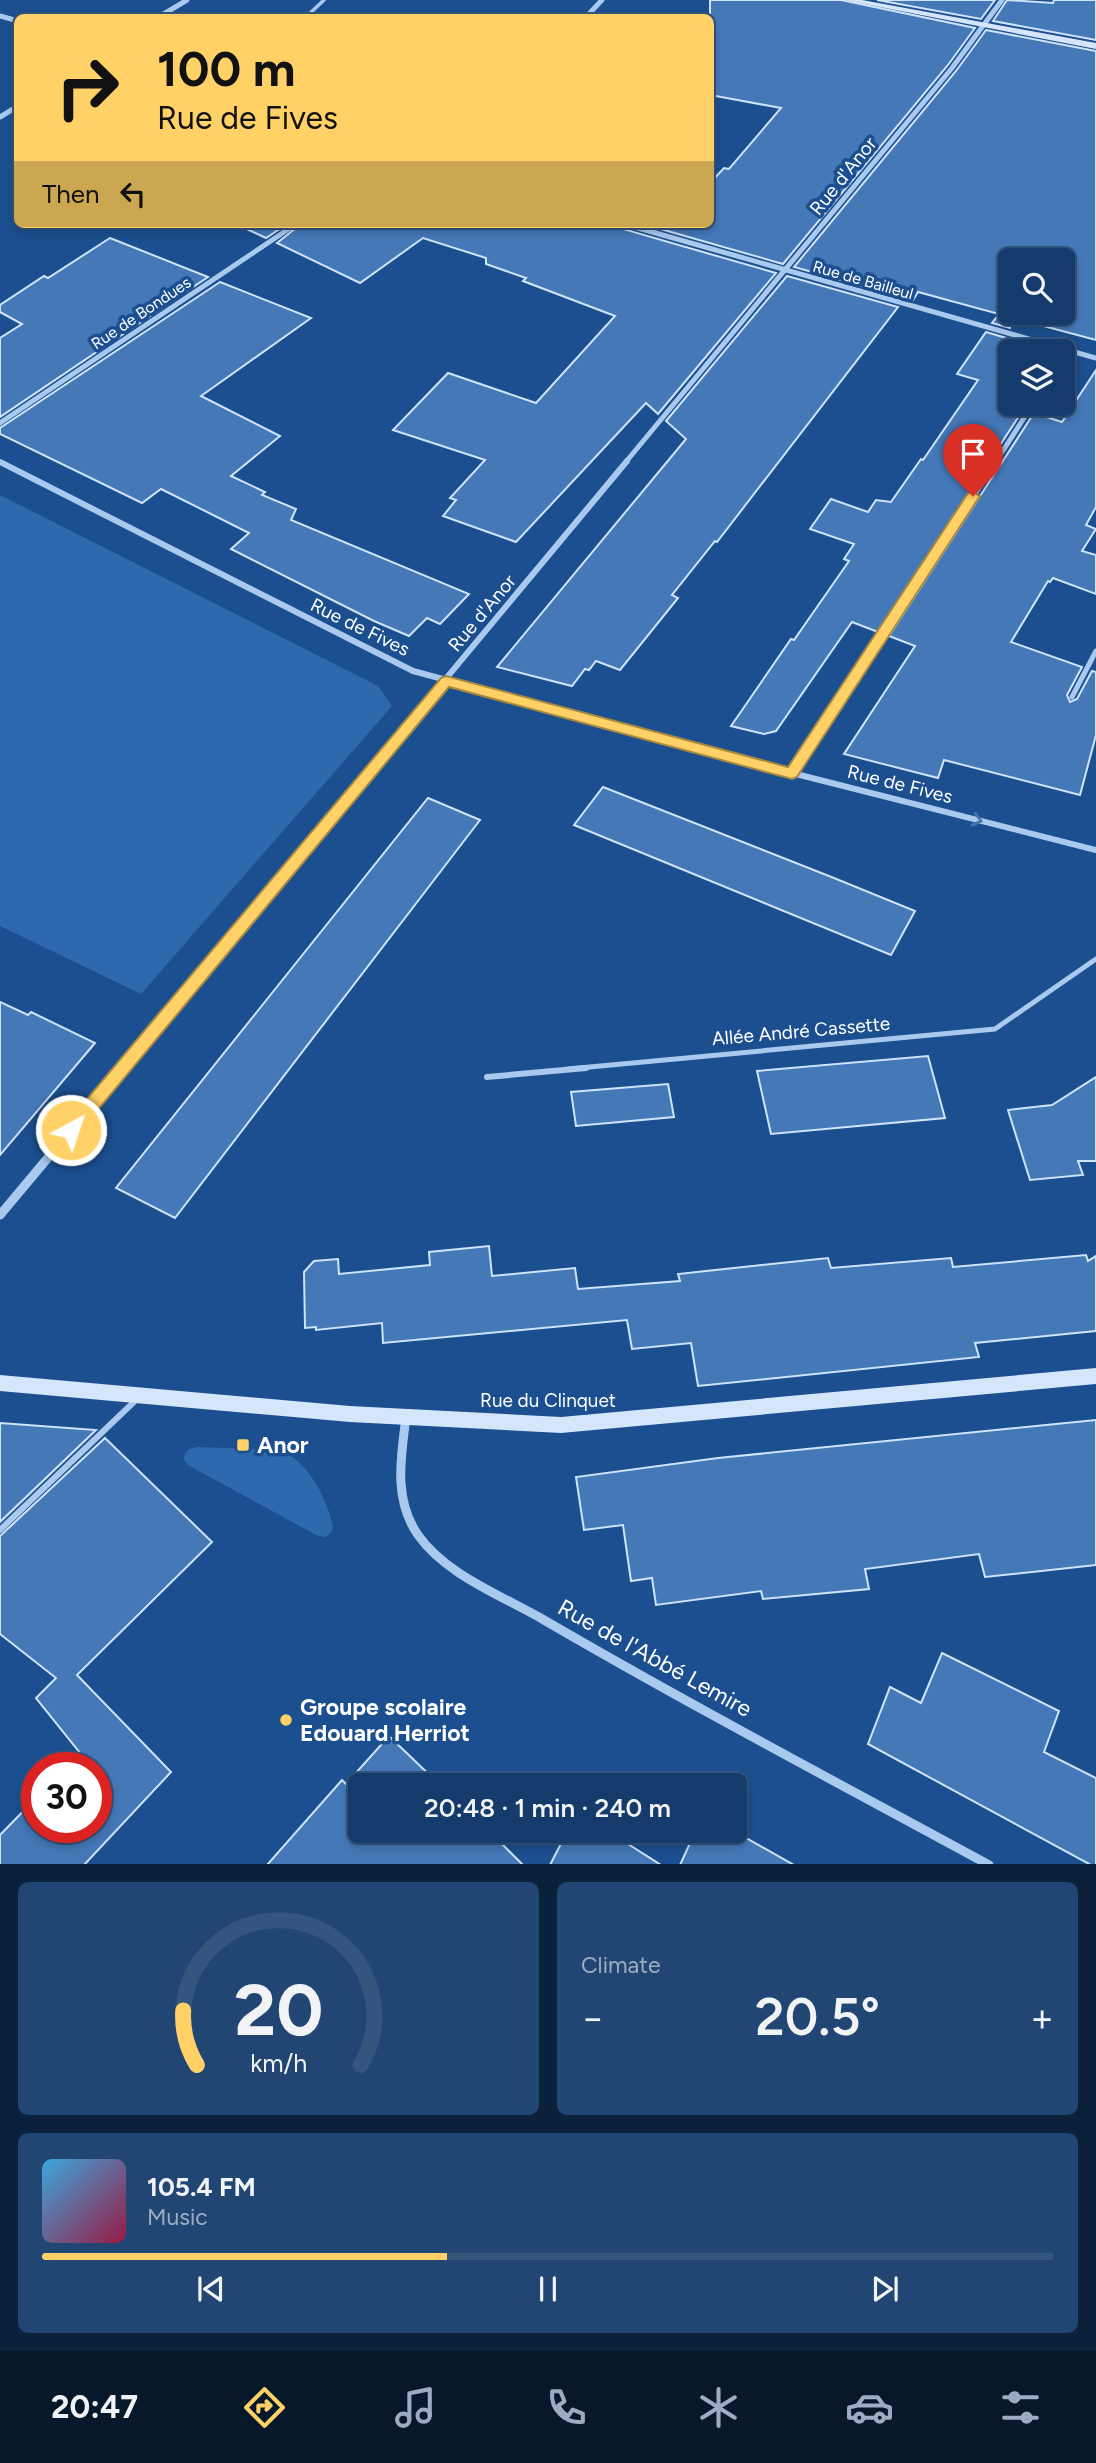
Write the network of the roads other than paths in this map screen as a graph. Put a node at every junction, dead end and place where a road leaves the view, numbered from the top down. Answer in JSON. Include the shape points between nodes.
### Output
{"nodes":[{"id":1,"x":187,"y":0,"type":"edge"},
{"id":2,"x":324,"y":0,"type":"edge"},
{"id":3,"x":602,"y":0,"type":"edge"},
{"id":4,"x":848,"y":0,"type":"edge"},
{"id":5,"x":1002,"y":0,"type":"edge"},
{"id":6,"x":164,"y":14,"type":"edge"},
{"id":7,"x":309,"y":14,"type":"edge"},
{"id":8,"x":588,"y":14,"type":"edge"},
{"id":9,"x":984,"y":27,"type":"junction"},
{"id":10,"x":1096,"y":47,"type":"edge"},
{"id":11,"x":290,"y":228,"type":"edge"},
{"id":12,"x":638,"y":228,"type":"edge"},
{"id":13,"x":785,"y":271,"type":"junction"},
{"id":14,"x":1026,"y":339,"type":"edge"},
{"id":15,"x":1075,"y":353,"type":"edge"},
{"id":16,"x":1096,"y":358,"type":"edge"},
{"id":17,"x":1025,"y":416,"type":"edge"},
{"id":18,"x":0,"y":423,"type":"edge"},
{"id":19,"x":0,"y":462,"type":"edge"},
{"id":20,"x":1096,"y":651,"type":"edge"},
{"id":21,"x":446,"y":681,"type":"junction"},
{"id":22,"x":1072,"y":697,"type":"dead end"},
{"id":23,"x":792,"y":773,"type":"junction"},
{"id":24,"x":1096,"y":850,"type":"edge"},
{"id":25,"x":1096,"y":959,"type":"edge"},
{"id":26,"x":487,"y":1077,"type":"dead end"},
{"id":27,"x":0,"y":1215,"type":"edge"},
{"id":28,"x":1096,"y":1376,"type":"edge"},
{"id":29,"x":0,"y":1383,"type":"edge"},
{"id":30,"x":142,"y":1395,"type":"junction"},
{"id":31,"x":407,"y":1416,"type":"junction"},
{"id":32,"x":0,"y":1530,"type":"edge"},
{"id":33,"x":989,"y":1864,"type":"edge"}],
"edges":[{"from":1,"to":6,"type":"street"},
{"from":2,"to":7,"type":"lane"},
{"from":3,"to":8,"type":"street"},
{"from":4,"to":9,"type":"street"},
{"from":5,"to":9,"type":"street","name":"Rue d'Anor"},
{"from":9,"to":10,"type":"street"},
{"from":9,"to":13,"type":"street","name":"Rue d'Anor"},
{"from":11,"to":18,"type":"street","name":"Rue de Bondues"},
{"from":12,"to":13,"type":"street","name":"Rue de Bailleul"},
{"from":13,"to":14,"type":"street","name":"Rue de Bailleul"},
{"from":13,"to":21,"type":"street","name":"Rue d'Anor"},
{"from":15,"to":16,"type":"street","name":"Rue de Bailleul"},
{"from":17,"to":23,"type":"street"},
{"from":19,"to":21,"type":"street","name":"Rue de Fives","via":[[374,653]]},
{"from":20,"to":22,"type":"lane"},
{"from":21,"to":23,"type":"street","name":"Rue de Fives"},
{"from":21,"to":27,"type":"street","name":"Rue d'Anor"},
{"from":23,"to":24,"type":"street","name":"Rue de Fives","one_way":true},
{"from":25,"to":26,"type":"lane","name":"Allée André Cassette","via":[[995,1029]]},
{"from":28,"to":31,"type":"street","name":"Rue du Clinquet","via":[[603,1423],[511,1424]]},
{"from":29,"to":30,"type":"street","name":"Rue du Clinquet"},
{"from":30,"to":31,"type":"street","name":"Rue du Clinquet"},
{"from":30,"to":32,"type":"lane"},
{"from":31,"to":33,"type":"street","name":"Rue de l'Abbé Lemire","via":[[400,1471],[402,1509],[419,1538],[444,1560],[571,1635]]}]}
